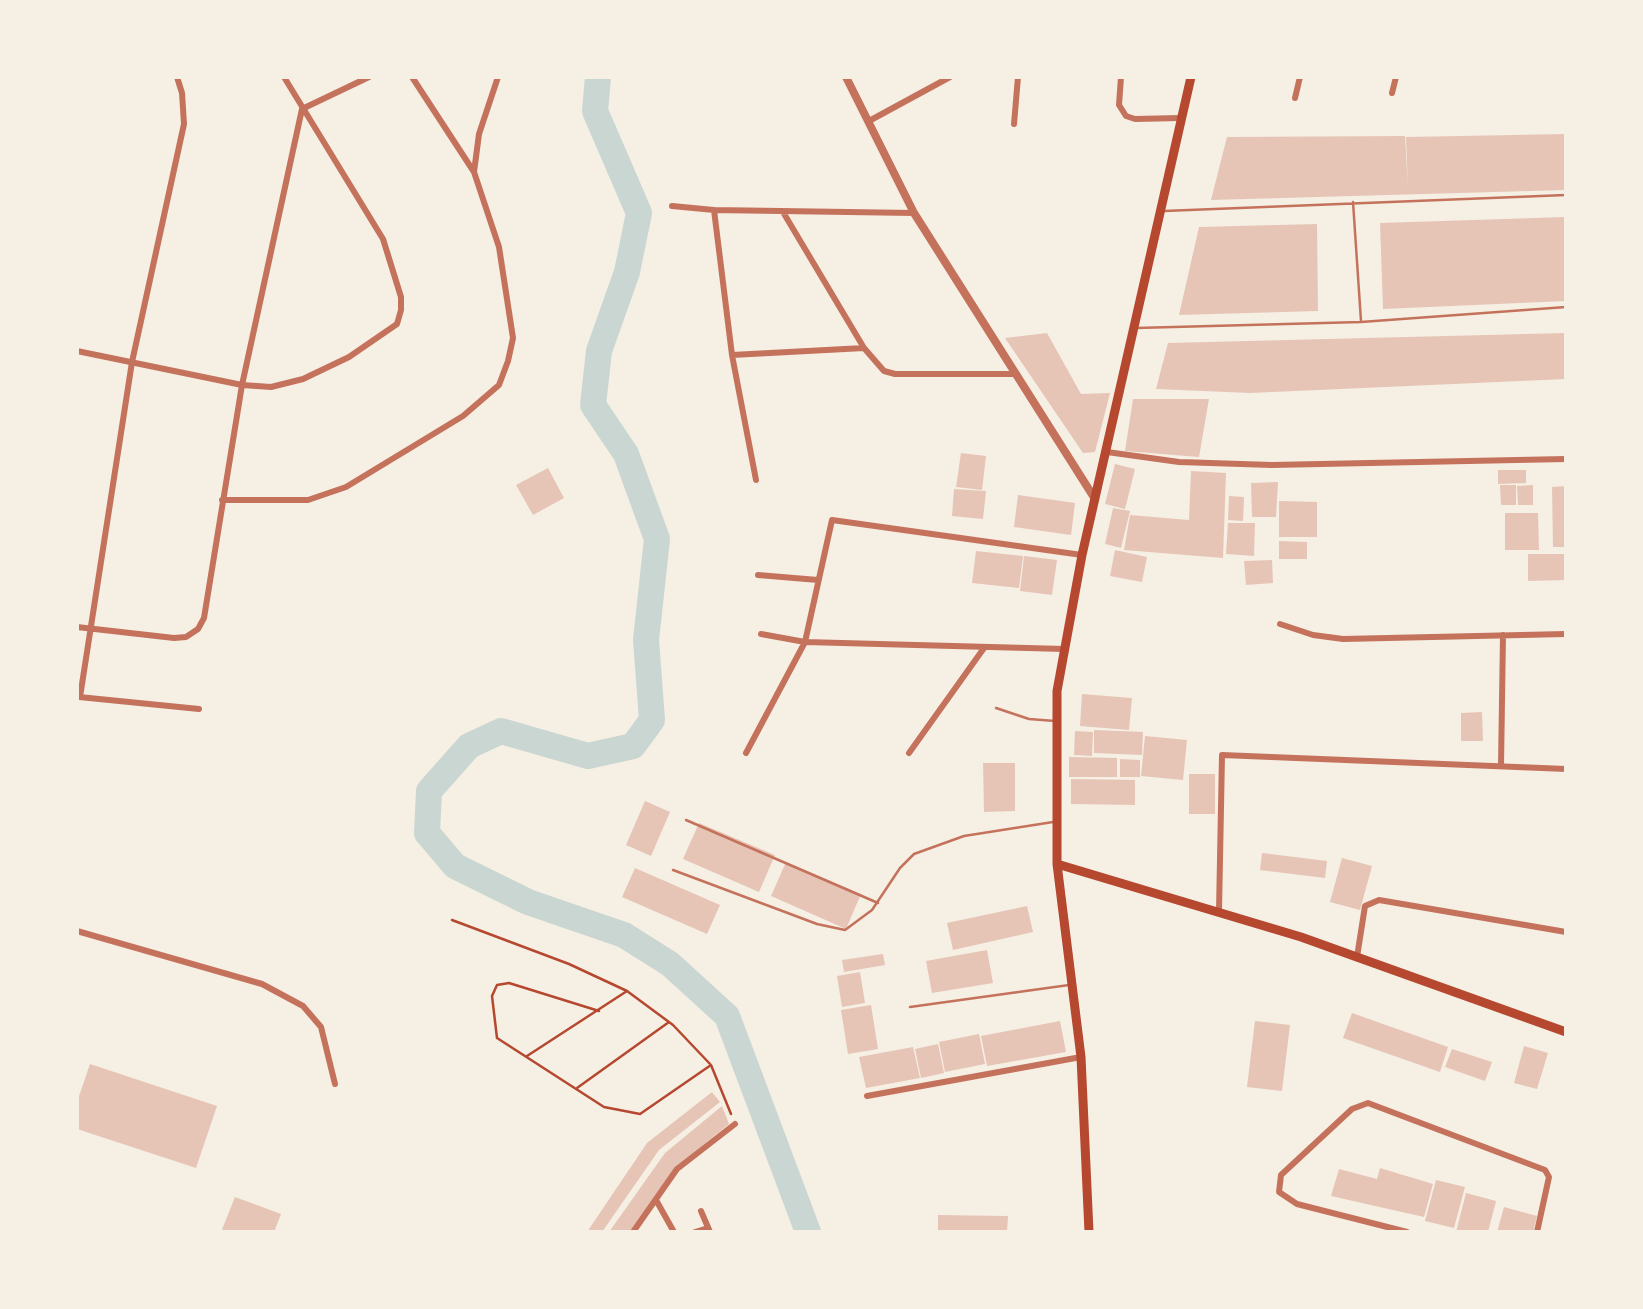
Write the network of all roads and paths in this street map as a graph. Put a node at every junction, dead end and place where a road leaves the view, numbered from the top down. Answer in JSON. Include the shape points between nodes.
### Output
{"nodes":[{"id":1,"x":177,"y":77,"type":"edge"},
{"id":2,"x":284,"y":77,"type":"edge"},
{"id":3,"x":369,"y":77,"type":"edge"},
{"id":4,"x":412,"y":77,"type":"edge"},
{"id":5,"x":498,"y":77,"type":"edge"},
{"id":6,"x":846,"y":77,"type":"edge"},
{"id":7,"x":950,"y":77,"type":"edge"},
{"id":8,"x":1018,"y":77,"type":"edge"},
{"id":9,"x":1121,"y":77,"type":"edge"},
{"id":10,"x":1191,"y":77,"type":"edge"},
{"id":11,"x":1300,"y":77,"type":"edge"},
{"id":12,"x":1396,"y":77,"type":"edge"},
{"id":13,"x":1392,"y":93,"type":"dead end"},
{"id":14,"x":1295,"y":98,"type":"dead end"},
{"id":15,"x":302,"y":109,"type":"junction"},
{"id":16,"x":1180,"y":118,"type":"junction"},
{"id":17,"x":869,"y":121,"type":"junction"},
{"id":18,"x":1014,"y":124,"type":"dead end"},
{"id":19,"x":474,"y":172,"type":"junction"},
{"id":20,"x":1566,"y":195,"type":"edge"},
{"id":21,"x":1353,"y":202,"type":"junction"},
{"id":22,"x":672,"y":206,"type":"dead end"},
{"id":23,"x":714,"y":210,"type":"junction"},
{"id":24,"x":1161,"y":211,"type":"junction"},
{"id":25,"x":783,"y":212,"type":"junction"},
{"id":26,"x":914,"y":213,"type":"junction"},
{"id":27,"x":1566,"y":307,"type":"edge"},
{"id":28,"x":1361,"y":322,"type":"junction"},
{"id":29,"x":1134,"y":328,"type":"junction"},
{"id":30,"x":864,"y":348,"type":"junction"},
{"id":31,"x":77,"y":351,"type":"edge"},
{"id":32,"x":733,"y":355,"type":"junction"},
{"id":33,"x":132,"y":362,"type":"junction"},
{"id":34,"x":1016,"y":374,"type":"junction"},
{"id":35,"x":242,"y":384,"type":"junction"},
{"id":36,"x":1107,"y":452,"type":"junction"},
{"id":37,"x":1566,"y":460,"type":"edge"},
{"id":38,"x":756,"y":481,"type":"dead end"},
{"id":39,"x":1095,"y":499,"type":"junction"},
{"id":40,"x":222,"y":500,"type":"junction"},
{"id":41,"x":1082,"y":555,"type":"junction"},
{"id":42,"x":758,"y":575,"type":"dead end"},
{"id":43,"x":818,"y":580,"type":"junction"},
{"id":44,"x":1280,"y":624,"type":"dead end"},
{"id":45,"x":77,"y":627,"type":"edge"},
{"id":46,"x":90,"y":627,"type":"junction"},
{"id":47,"x":761,"y":634,"type":"dead end"},
{"id":48,"x":1566,"y":634,"type":"edge"},
{"id":49,"x":1503,"y":635,"type":"junction"},
{"id":50,"x":805,"y":642,"type":"junction"},
{"id":51,"x":984,"y":648,"type":"junction"},
{"id":52,"x":1064,"y":649,"type":"junction"},
{"id":53,"x":78,"y":697,"type":"edge"},
{"id":54,"x":996,"y":708,"type":"dead end"},
{"id":55,"x":199,"y":709,"type":"dead end"},
{"id":56,"x":1055,"y":721,"type":"junction"},
{"id":57,"x":747,"y":754,"type":"dead end"},
{"id":58,"x":909,"y":754,"type":"dead end"},
{"id":59,"x":1501,"y":766,"type":"junction"},
{"id":60,"x":1566,"y":769,"type":"edge"},
{"id":61,"x":686,"y":820,"type":"dead end"},
{"id":62,"x":1056,"y":821,"type":"junction"},
{"id":63,"x":1057,"y":864,"type":"junction"},
{"id":64,"x":673,"y":870,"type":"dead end"},
{"id":65,"x":878,"y":902,"type":"junction"},
{"id":66,"x":1219,"y":911,"type":"junction"},
{"id":67,"x":452,"y":920,"type":"dead end"},
{"id":68,"x":77,"y":931,"type":"edge"},
{"id":69,"x":1566,"y":932,"type":"edge"},
{"id":70,"x":1357,"y":957,"type":"junction"},
{"id":71,"x":1072,"y":984,"type":"junction"},
{"id":72,"x":627,"y":991,"type":"junction"},
{"id":73,"x":910,"y":1007,"type":"dead end"},
{"id":74,"x":599,"y":1012,"type":"junction"},
{"id":75,"x":669,"y":1022,"type":"junction"},
{"id":76,"x":1566,"y":1031,"type":"edge"},
{"id":77,"x":526,"y":1057,"type":"junction"},
{"id":78,"x":1081,"y":1057,"type":"junction"},
{"id":79,"x":712,"y":1065,"type":"junction"},
{"id":80,"x":335,"y":1084,"type":"dead end"},
{"id":81,"x":576,"y":1088,"type":"junction"},
{"id":82,"x":867,"y":1096,"type":"dead end"},
{"id":83,"x":735,"y":1124,"type":"joint"},
{"id":84,"x":656,"y":1200,"type":"junction"},
{"id":85,"x":701,"y":1211,"type":"dead end"},
{"id":86,"x":709,"y":1230,"type":"edge"},
{"id":87,"x":633,"y":1232,"type":"edge"},
{"id":88,"x":674,"y":1232,"type":"edge"},
{"id":89,"x":695,"y":1232,"type":"edge"},
{"id":90,"x":1089,"y":1232,"type":"edge"},
{"id":91,"x":1407,"y":1232,"type":"edge"},
{"id":92,"x":1537,"y":1232,"type":"edge"}],
"edges":[{"from":1,"to":33,"type":"street","via":[[184,124]]},
{"from":2,"to":15,"type":"street"},
{"from":3,"to":15,"type":"street"},
{"from":4,"to":19,"type":"street"},
{"from":5,"to":19,"type":"street","via":[[479,134]]},
{"from":6,"to":17,"type":"street"},
{"from":7,"to":17,"type":"street"},
{"from":8,"to":18,"type":"street"},
{"from":9,"to":16,"type":"street","via":[[1119,105],[1126,116]]},
{"from":10,"to":16,"type":"main road"},
{"from":11,"to":14,"type":"street"},
{"from":12,"to":13,"type":"street"},
{"from":15,"to":35,"type":"street"},
{"from":15,"to":35,"type":"street","via":[[383,239],[401,310],[397,324],[382,336],[303,379],[271,387]]},
{"from":16,"to":24,"type":"main road"},
{"from":17,"to":26,"type":"street"},
{"from":19,"to":40,"type":"street","via":[[499,247],[513,338],[499,386],[463,416],[346,487],[308,500]]},
{"from":20,"to":21,"type":"lane"},
{"from":21,"to":24,"type":"lane"},
{"from":21,"to":28,"type":"lane"},
{"from":22,"to":23,"type":"street"},
{"from":23,"to":25,"type":"street"},
{"from":23,"to":32,"type":"street"},
{"from":24,"to":29,"type":"main road"},
{"from":25,"to":26,"type":"street"},
{"from":25,"to":30,"type":"street"},
{"from":26,"to":34,"type":"street"},
{"from":27,"to":28,"type":"lane"},
{"from":28,"to":29,"type":"lane"},
{"from":29,"to":36,"type":"main road"},
{"from":30,"to":32,"type":"street"},
{"from":30,"to":34,"type":"street","via":[[877,366],[895,374]]},
{"from":31,"to":33,"type":"street"},
{"from":32,"to":38,"type":"street"},
{"from":33,"to":35,"type":"street"},
{"from":33,"to":46,"type":"street"},
{"from":34,"to":39,"type":"street"},
{"from":35,"to":40,"type":"street"},
{"from":36,"to":37,"type":"street","via":[[1179,462],[1272,465]]},
{"from":36,"to":39,"type":"main road"},
{"from":39,"to":41,"type":"main road"},
{"from":40,"to":46,"type":"street","via":[[204,618],[198,629],[174,638]]},
{"from":41,"to":43,"type":"street","via":[[832,520]]},
{"from":41,"to":52,"type":"main road"},
{"from":42,"to":43,"type":"street"},
{"from":43,"to":50,"type":"street"},
{"from":44,"to":49,"type":"street","via":[[1342,639]]},
{"from":45,"to":46,"type":"street"},
{"from":46,"to":53,"type":"street"},
{"from":47,"to":50,"type":"street"},
{"from":48,"to":49,"type":"street"},
{"from":49,"to":59,"type":"street"},
{"from":50,"to":51,"type":"street"},
{"from":50,"to":57,"type":"street"},
{"from":51,"to":52,"type":"street"},
{"from":51,"to":58,"type":"street"},
{"from":52,"to":56,"type":"main road"},
{"from":53,"to":55,"type":"street"},
{"from":54,"to":56,"type":"lane","via":[[1029,719]]},
{"from":56,"to":62,"type":"main road"},
{"from":59,"to":60,"type":"street"},
{"from":59,"to":66,"type":"street","via":[[1222,755]]},
{"from":61,"to":65,"type":"lane"},
{"from":62,"to":63,"type":"main road"},
{"from":62,"to":65,"type":"lane","via":[[964,836],[914,854]]},
{"from":63,"to":66,"type":"main road"},
{"from":63,"to":71,"type":"main road"},
{"from":64,"to":65,"type":"lane","via":[[839,930],[860,921]]},
{"from":66,"to":70,"type":"main road"},
{"from":67,"to":72,"type":"path"},
{"from":68,"to":80,"type":"street","via":[[262,984],[303,1006],[321,1027]]},
{"from":69,"to":70,"type":"street","via":[[1379,900],[1365,906]]},
{"from":70,"to":76,"type":"main road"},
{"from":71,"to":73,"type":"lane"},
{"from":71,"to":78,"type":"main road"},
{"from":72,"to":74,"type":"path"},
{"from":72,"to":75,"type":"path"},
{"from":74,"to":77,"type":"path"},
{"from":74,"to":77,"type":"path","via":[[509,983],[497,985],[492,996],[497,1038]]},
{"from":75,"to":79,"type":"path"},
{"from":75,"to":81,"type":"path"},
{"from":77,"to":81,"type":"path"},
{"from":78,"to":82,"type":"street"},
{"from":78,"to":90,"type":"main road"},
{"from":79,"to":81,"type":"path","via":[[640,1114],[604,1107]]},
{"from":79,"to":83,"type":"path"},
{"from":83,"to":84,"type":"street","via":[[677,1169]]},
{"from":84,"to":87,"type":"street"},
{"from":84,"to":88,"type":"street"},
{"from":85,"to":86,"type":"street"},
{"from":86,"to":89,"type":"street"},
{"from":91,"to":92,"type":"street","via":[[1297,1205],[1279,1192],[1281,1175],[1352,1109],[1368,1103],[1545,1170],[1549,1177]]}]}
